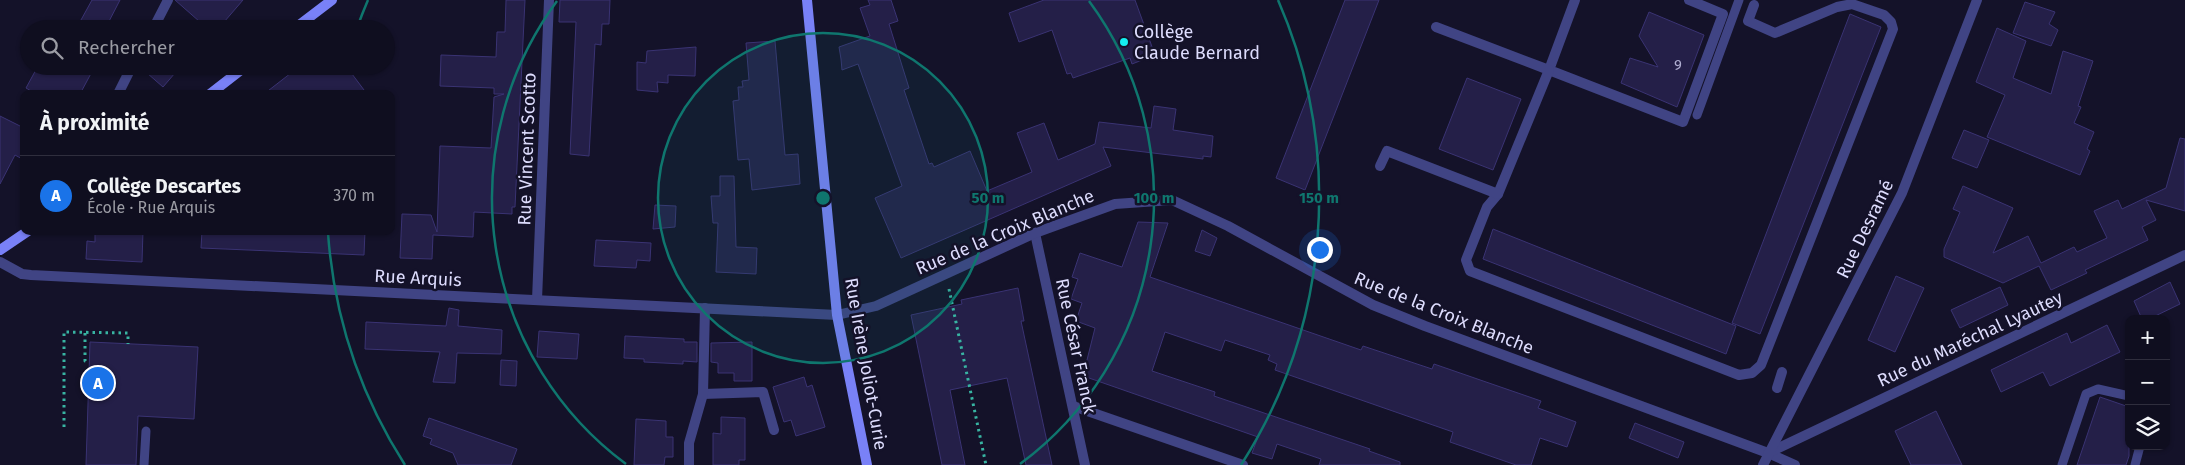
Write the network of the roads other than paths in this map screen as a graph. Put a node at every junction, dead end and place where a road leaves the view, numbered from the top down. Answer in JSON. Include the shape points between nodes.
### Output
{"nodes":[{"id":1,"x":168,"y":0,"type":"edge"},
{"id":2,"x":332,"y":0,"type":"edge"},
{"id":3,"x":549,"y":0,"type":"edge"},
{"id":4,"x":807,"y":0,"type":"edge"},
{"id":5,"x":1575,"y":0,"type":"edge"},
{"id":6,"x":1689,"y":0,"type":"edge"},
{"id":7,"x":1739,"y":0,"type":"edge"},
{"id":8,"x":1978,"y":0,"type":"edge"},
{"id":9,"x":1754,"y":5,"type":"dead end"},
{"id":10,"x":158,"y":20,"type":"edge"},
{"id":11,"x":306,"y":20,"type":"edge"},
{"id":12,"x":1436,"y":27,"type":"dead end"},
{"id":13,"x":1549,"y":70,"type":"junction"},
{"id":14,"x":128,"y":75,"type":"edge"},
{"id":15,"x":234,"y":75,"type":"edge"},
{"id":16,"x":120,"y":90,"type":"edge"},
{"id":17,"x":215,"y":90,"type":"edge"},
{"id":18,"x":1698,"y":115,"type":"dead end"},
{"id":19,"x":1380,"y":166,"type":"dead end"},
{"id":20,"x":1498,"y":194,"type":"junction"},
{"id":21,"x":1035,"y":233,"type":"junction"},
{"id":22,"x":22,"y":235,"type":"edge"},
{"id":23,"x":1,"y":249,"type":"edge"},
{"id":24,"x":2185,"y":255,"type":"edge"},
{"id":25,"x":0,"y":262,"type":"edge"},
{"id":26,"x":537,"y":300,"type":"junction"},
{"id":27,"x":704,"y":308,"type":"junction"},
{"id":28,"x":837,"y":315,"type":"junction"},
{"id":29,"x":1782,"y":372,"type":"dead end"},
{"id":30,"x":1777,"y":388,"type":"dead end"},
{"id":31,"x":703,"y":394,"type":"junction"},
{"id":32,"x":2125,"y":395,"type":"edge"},
{"id":33,"x":1073,"y":406,"type":"junction"},
{"id":34,"x":774,"y":430,"type":"dead end"},
{"id":35,"x":146,"y":431,"type":"dead end"},
{"id":36,"x":2139,"y":450,"type":"edge"},
{"id":37,"x":1768,"y":453,"type":"junction"},
{"id":38,"x":144,"y":465,"type":"edge"},
{"id":39,"x":689,"y":465,"type":"edge"},
{"id":40,"x":867,"y":465,"type":"edge"},
{"id":41,"x":1085,"y":465,"type":"edge"},
{"id":42,"x":1243,"y":465,"type":"edge"},
{"id":43,"x":1763,"y":465,"type":"edge"},
{"id":44,"x":1795,"y":465,"type":"edge"},
{"id":45,"x":2062,"y":465,"type":"edge"},
{"id":46,"x":2134,"y":465,"type":"edge"}],
"edges":[{"from":1,"to":10,"type":"street"},
{"from":2,"to":11,"type":"street"},
{"from":3,"to":26,"type":"street","name":"Rue Vincent Scotto"},
{"from":4,"to":28,"type":"street","name":"Rue Irène Joliot-Curie"},
{"from":5,"to":13,"type":"street"},
{"from":6,"to":13,"type":"street","via":[[1723,14],[1684,122]]},
{"from":7,"to":18,"type":"lane"},
{"from":8,"to":37,"type":"street","name":"Rue Desramé","via":[[1902,193]]},
{"from":9,"to":20,"type":"street","via":[[1748,21],[1775,33],[1852,4],[1884,15],[1893,29],[1761,365],[1752,373],[1739,375],[1470,271],[1466,260],[1487,206]]},
{"from":12,"to":13,"type":"street"},
{"from":13,"to":20,"type":"street"},
{"from":14,"to":16,"type":"street"},
{"from":15,"to":17,"type":"street"},
{"from":19,"to":20,"type":"street","via":[[1387,151]]},
{"from":21,"to":28,"type":"street","name":"Rue de la Croix Blanche","via":[[876,306]]},
{"from":21,"to":33,"type":"street","name":"Rue César Franck"},
{"from":21,"to":37,"type":"street","name":"Rue de la Croix Blanche","via":[[1115,204],[1172,200],[1228,226],[1373,305]]},
{"from":22,"to":23,"type":"street"},
{"from":24,"to":37,"type":"street","name":"Rue du Maréchal Lyautey"},
{"from":25,"to":26,"type":"street","name":"Rue Arquis","via":[[22,274],[31,275]]},
{"from":26,"to":27,"type":"street","name":"Rue Arquis"},
{"from":27,"to":28,"type":"street","name":"Rue Arquis"},
{"from":27,"to":31,"type":"street"},
{"from":28,"to":40,"type":"street","name":"Rue Irène Joliot-Curie"},
{"from":29,"to":30,"type":"street"},
{"from":31,"to":34,"type":"street","via":[[763,392]]},
{"from":31,"to":39,"type":"street","via":[[689,443]]},
{"from":32,"to":45,"type":"lane","via":[[2098,389],[2086,394]]},
{"from":33,"to":41,"type":"street","name":"Rue César Franck"},
{"from":33,"to":42,"type":"street"},
{"from":35,"to":38,"type":"lane"},
{"from":36,"to":46,"type":"lane"},
{"from":37,"to":43,"type":"street","name":"Rue Desramé"},
{"from":37,"to":44,"type":"street","name":"Rue de la Croix Blanche"}]}
